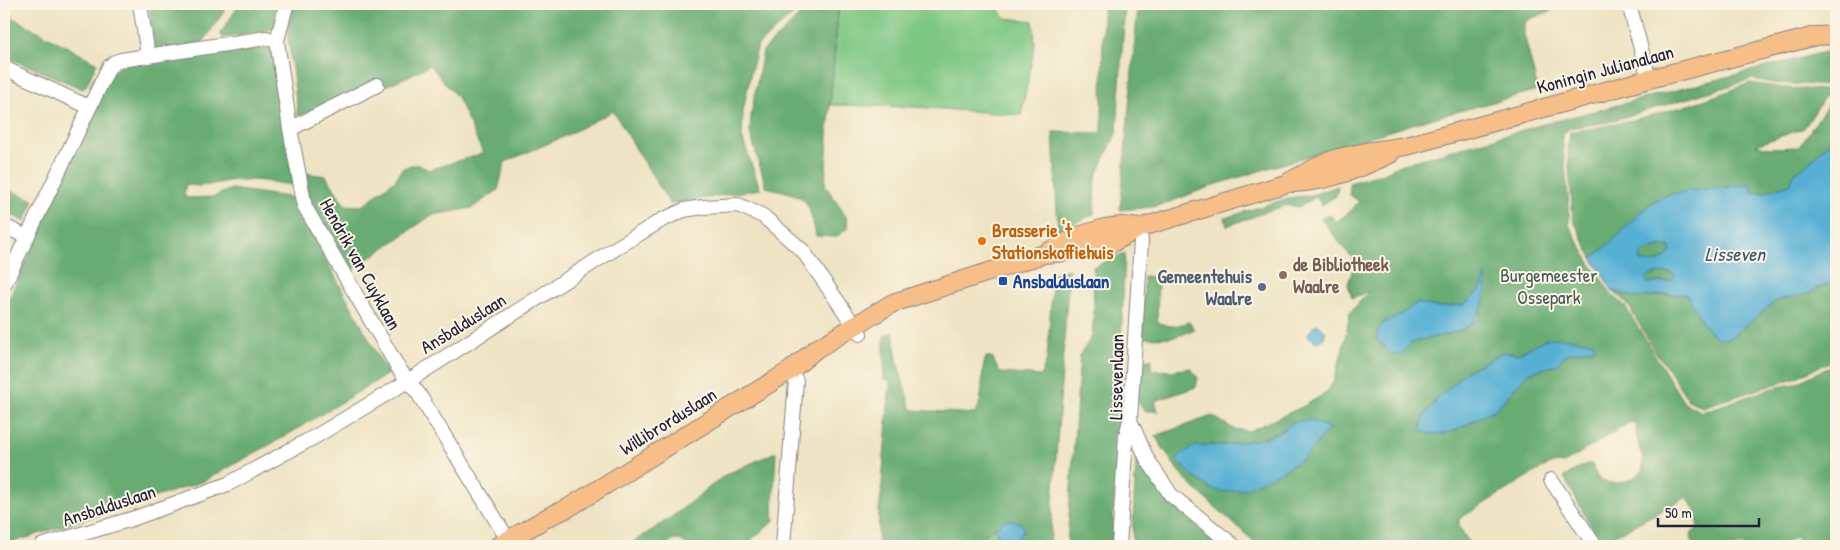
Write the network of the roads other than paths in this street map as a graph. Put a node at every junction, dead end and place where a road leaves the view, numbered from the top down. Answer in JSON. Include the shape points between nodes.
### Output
{"nodes":[{"id":1,"x":140,"y":4,"type":"edge"},
{"id":2,"x":1629,"y":4,"type":"edge"},
{"id":3,"x":286,"y":6,"type":"dead end"},
{"id":4,"x":1836,"y":26,"type":"edge"},
{"id":5,"x":1836,"y":35,"type":"edge"},
{"id":6,"x":1816,"y":36,"type":"junction"},
{"id":7,"x":276,"y":41,"type":"junction"},
{"id":8,"x":148,"y":56,"type":"junction"},
{"id":9,"x":4,"y":68,"type":"edge"},
{"id":10,"x":1649,"y":79,"type":"junction"},
{"id":11,"x":377,"y":85,"type":"dead end"},
{"id":12,"x":90,"y":107,"type":"junction"},
{"id":13,"x":290,"y":129,"type":"junction"},
{"id":14,"x":4,"y":226,"type":"edge"},
{"id":15,"x":1139,"y":228,"type":"junction"},
{"id":16,"x":27,"y":237,"type":"junction"},
{"id":17,"x":4,"y":285,"type":"edge"},
{"id":18,"x":857,"y":330,"type":"junction"},
{"id":19,"x":791,"y":370,"type":"junction"},
{"id":20,"x":408,"y":380,"type":"junction"},
{"id":21,"x":1130,"y":420,"type":"junction"},
{"id":22,"x":1551,"y":480,"type":"dead end"},
{"id":23,"x":508,"y":545,"type":"edge"},
{"id":24,"x":41,"y":546,"type":"edge"},
{"id":25,"x":783,"y":546,"type":"edge"},
{"id":26,"x":1119,"y":546,"type":"edge"},
{"id":27,"x":1234,"y":546,"type":"edge"},
{"id":28,"x":1595,"y":546,"type":"edge"}],
"edges":[{"from":1,"to":8,"type":"street"},
{"from":2,"to":10,"type":"street"},
{"from":3,"to":7,"type":"street"},
{"from":4,"to":6,"type":"main road","name":"Koningin Julianalaan"},
{"from":5,"to":6,"type":"main road","name":"Koningin Julianalaan"},
{"from":6,"to":10,"type":"main road","name":"Koningin Julianalaan"},
{"from":7,"to":8,"type":"street","via":[[266,38]]},
{"from":7,"to":13,"type":"street","name":"Hendrik van Cuyklaan"},
{"from":8,"to":12,"type":"street","via":[[115,62]]},
{"from":9,"to":12,"type":"street"},
{"from":10,"to":15,"type":"main road","name":"Koningin Julianalaan","via":[[1406,146],[1356,170],[1309,182],[1285,184]]},
{"from":11,"to":13,"type":"street"},
{"from":12,"to":16,"type":"street"},
{"from":13,"to":20,"type":"street","name":"Hendrik van Cuyklaan","via":[[305,208],[399,370]]},
{"from":14,"to":16,"type":"street"},
{"from":15,"to":18,"type":"main road","name":"Willibrorduslaan","via":[[1105,228],[1078,236],[1044,254],[893,303]]},
{"from":15,"to":21,"type":"street","name":"Lissevenlaan","via":[[1141,241]]},
{"from":16,"to":17,"type":"street"},
{"from":18,"to":19,"type":"main road","name":"Willibrorduslaan","via":[[816,349]]},
{"from":18,"to":20,"type":"street","name":"Ansbalduslaan","via":[[803,251],[763,216],[738,205],[704,206],[684,210],[662,220]]},
{"from":19,"to":23,"type":"main road","name":"Willibrorduslaan"},
{"from":19,"to":25,"type":"street","via":[[796,381]]},
{"from":20,"to":23,"type":"street","name":"Hendrik van Cuyklaan","via":[[437,422]]},
{"from":20,"to":24,"type":"street","name":"Ansbalduslaan","via":[[318,435],[228,484],[135,518]]},
{"from":21,"to":26,"type":"street","via":[[1126,436]]},
{"from":21,"to":27,"type":"street","name":"Lissevenlaan","via":[[1147,459],[1171,495]]},
{"from":22,"to":28,"type":"street"}]}
